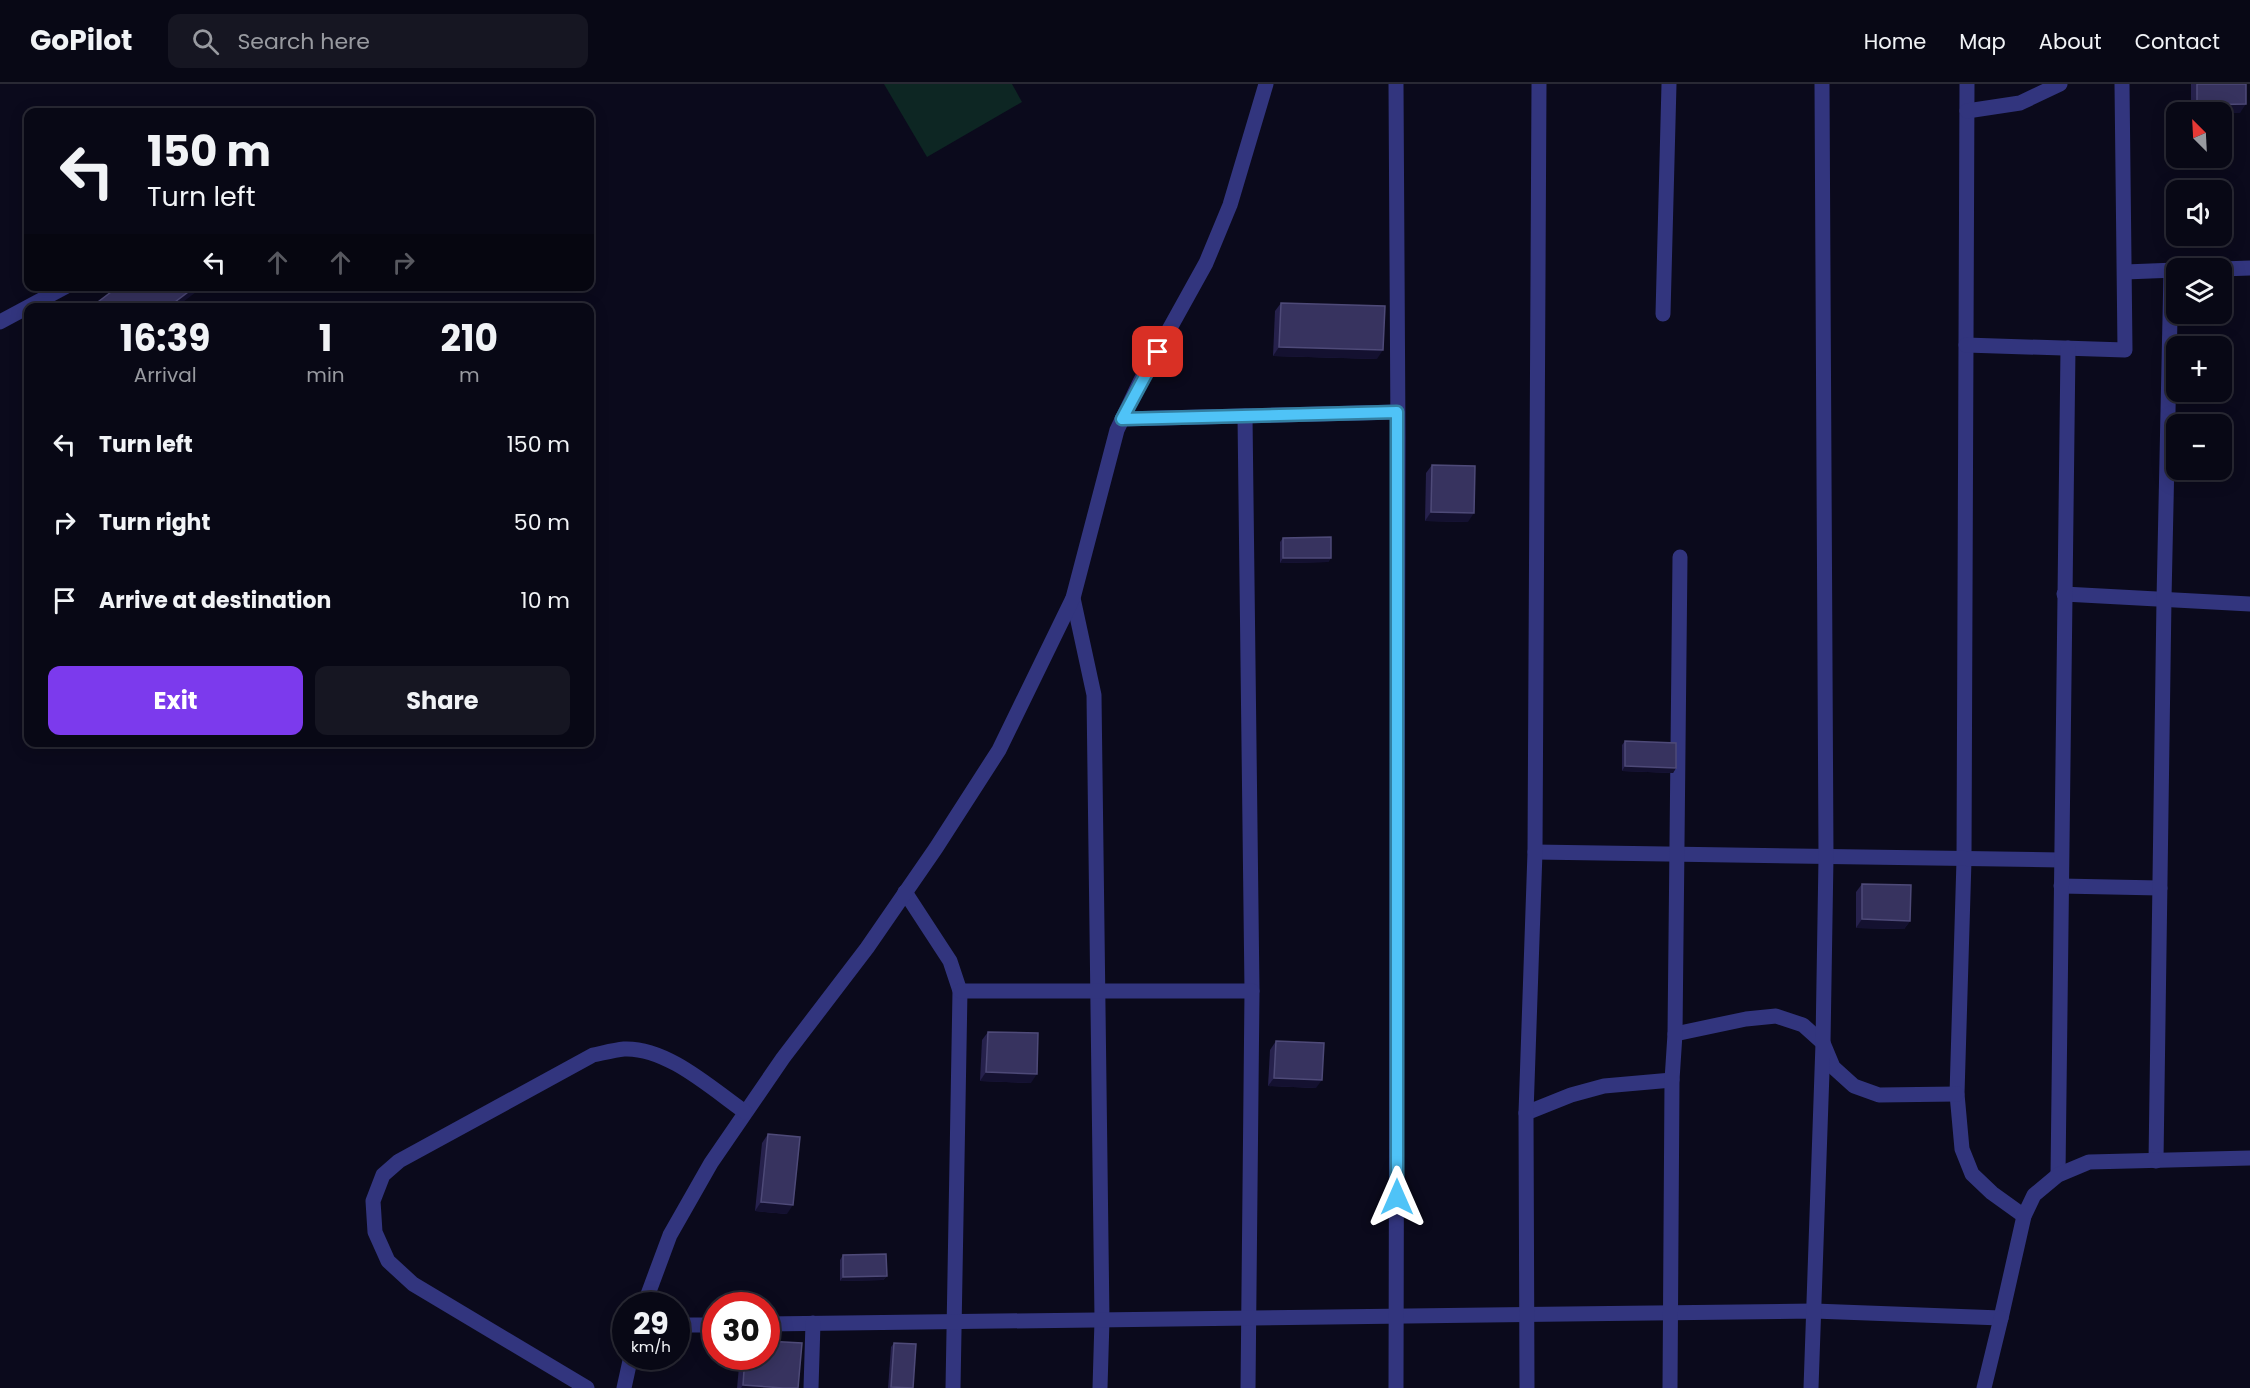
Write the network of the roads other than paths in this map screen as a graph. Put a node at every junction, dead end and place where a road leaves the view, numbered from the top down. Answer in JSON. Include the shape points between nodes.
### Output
{"nodes":[{"id":1,"x":1266,"y":84,"type":"edge"},
{"id":2,"x":1396,"y":84,"type":"edge"},
{"id":3,"x":1539,"y":84,"type":"edge"},
{"id":4,"x":1669,"y":84,"type":"edge"},
{"id":5,"x":1822,"y":84,"type":"edge"},
{"id":6,"x":1967,"y":84,"type":"edge"},
{"id":7,"x":2060,"y":84,"type":"edge"},
{"id":8,"x":2122,"y":84,"type":"edge"},
{"id":9,"x":1967,"y":111,"type":"junction"},
{"id":10,"x":2250,"y":268,"type":"edge"},
{"id":11,"x":2232,"y":269,"type":"edge"},
{"id":12,"x":2166,"y":271,"type":"edge"},
{"id":13,"x":2125,"y":272,"type":"junction"},
{"id":14,"x":58,"y":291,"type":"edge"},
{"id":15,"x":35,"y":303,"type":"edge"},
{"id":16,"x":24,"y":309,"type":"edge"},
{"id":17,"x":1663,"y":314,"type":"dead end"},
{"id":18,"x":0,"y":322,"type":"edge"},
{"id":19,"x":2172,"y":324,"type":"edge"},
{"id":20,"x":1966,"y":345,"type":"junction"},
{"id":21,"x":2068,"y":348,"type":"junction"},
{"id":22,"x":1397,"y":412,"type":"junction"},
{"id":23,"x":1245,"y":416,"type":"junction"},
{"id":24,"x":1122,"y":419,"type":"junction"},
{"id":25,"x":1680,"y":557,"type":"dead end"},
{"id":26,"x":2064,"y":594,"type":"junction"},
{"id":27,"x":1073,"y":598,"type":"junction"},
{"id":28,"x":2164,"y":599,"type":"junction"},
{"id":29,"x":2250,"y":603,"type":"edge"},
{"id":30,"x":1535,"y":852,"type":"junction"},
{"id":31,"x":1676,"y":854,"type":"junction"},
{"id":32,"x":1826,"y":857,"type":"junction"},
{"id":33,"x":1964,"y":860,"type":"junction"},
{"id":34,"x":2061,"y":860,"type":"junction"},
{"id":35,"x":2061,"y":886,"type":"junction"},
{"id":36,"x":2160,"y":888,"type":"junction"},
{"id":37,"x":905,"y":892,"type":"junction"},
{"id":38,"x":960,"y":991,"type":"junction"},
{"id":39,"x":1097,"y":991,"type":"junction"},
{"id":40,"x":1252,"y":991,"type":"junction"},
{"id":41,"x":1675,"y":1034,"type":"junction"},
{"id":42,"x":1823,"y":1043,"type":"junction"},
{"id":43,"x":1672,"y":1080,"type":"junction"},
{"id":44,"x":1958,"y":1094,"type":"junction"},
{"id":45,"x":745,"y":1112,"type":"junction"},
{"id":46,"x":1526,"y":1113,"type":"junction"},
{"id":47,"x":2250,"y":1158,"type":"edge"},
{"id":48,"x":2156,"y":1161,"type":"junction"},
{"id":49,"x":2058,"y":1176,"type":"junction"},
{"id":50,"x":2024,"y":1216,"type":"junction"},
{"id":51,"x":649,"y":1292,"type":"edge"},
{"id":52,"x":1814,"y":1311,"type":"junction"},
{"id":53,"x":1671,"y":1313,"type":"junction"},
{"id":54,"x":1528,"y":1315,"type":"junction"},
{"id":55,"x":1397,"y":1316,"type":"junction"},
{"id":56,"x":1250,"y":1318,"type":"junction"},
{"id":57,"x":2001,"y":1318,"type":"junction"},
{"id":58,"x":1102,"y":1320,"type":"junction"},
{"id":59,"x":954,"y":1322,"type":"junction"},
{"id":60,"x":813,"y":1323,"type":"junction"},
{"id":61,"x":780,"y":1324,"type":"edge"},
{"id":62,"x":628,"y":1370,"type":"edge"},
{"id":63,"x":587,"y":1388,"type":"edge"},
{"id":64,"x":624,"y":1388,"type":"edge"},
{"id":65,"x":811,"y":1388,"type":"edge"},
{"id":66,"x":953,"y":1388,"type":"edge"},
{"id":67,"x":1100,"y":1388,"type":"edge"},
{"id":68,"x":1248,"y":1388,"type":"edge"},
{"id":69,"x":1396,"y":1388,"type":"edge"},
{"id":70,"x":1527,"y":1388,"type":"edge"},
{"id":71,"x":1670,"y":1388,"type":"edge"},
{"id":72,"x":1811,"y":1388,"type":"edge"},
{"id":73,"x":1984,"y":1388,"type":"edge"}],
"edges":[{"from":1,"to":24,"type":"street","via":[[1230,206],[1206,263]]},
{"from":2,"to":22,"type":"street"},
{"from":3,"to":30,"type":"street"},
{"from":4,"to":17,"type":"street"},
{"from":5,"to":32,"type":"street"},
{"from":6,"to":9,"type":"street"},
{"from":7,"to":9,"type":"street","via":[[2019,102]]},
{"from":8,"to":13,"type":"street"},
{"from":9,"to":20,"type":"street"},
{"from":10,"to":11,"type":"street"},
{"from":12,"to":13,"type":"street"},
{"from":13,"to":21,"type":"street","via":[[2126,350]]},
{"from":14,"to":15,"type":"street"},
{"from":16,"to":18,"type":"street"},
{"from":19,"to":28,"type":"street"},
{"from":20,"to":21,"type":"street"},
{"from":20,"to":33,"type":"street"},
{"from":21,"to":26,"type":"street"},
{"from":22,"to":23,"type":"street"},
{"from":22,"to":55,"type":"street"},
{"from":23,"to":24,"type":"street"},
{"from":23,"to":40,"type":"street"},
{"from":24,"to":27,"type":"street"},
{"from":25,"to":31,"type":"street"},
{"from":26,"to":28,"type":"street"},
{"from":26,"to":34,"type":"street"},
{"from":27,"to":37,"type":"street","via":[[999,750]]},
{"from":27,"to":39,"type":"street","via":[[1094,695]]},
{"from":28,"to":29,"type":"street"},
{"from":28,"to":36,"type":"street"},
{"from":30,"to":31,"type":"street"},
{"from":30,"to":46,"type":"street"},
{"from":31,"to":32,"type":"street"},
{"from":31,"to":41,"type":"street"},
{"from":32,"to":33,"type":"street"},
{"from":32,"to":42,"type":"street"},
{"from":33,"to":34,"type":"street"},
{"from":33,"to":44,"type":"street"},
{"from":34,"to":35,"type":"street"},
{"from":35,"to":36,"type":"street"},
{"from":35,"to":49,"type":"street"},
{"from":36,"to":48,"type":"street"},
{"from":37,"to":38,"type":"street","via":[[950,961]]},
{"from":37,"to":45,"type":"street"},
{"from":38,"to":39,"type":"street"},
{"from":38,"to":59,"type":"street"},
{"from":39,"to":40,"type":"street"},
{"from":39,"to":58,"type":"street"},
{"from":40,"to":56,"type":"street"},
{"from":41,"to":42,"type":"street","via":[[1776,1016],[1803,1025]]},
{"from":41,"to":43,"type":"street"},
{"from":42,"to":44,"type":"street","via":[[1833,1067],[1854,1086],[1879,1095]]},
{"from":42,"to":52,"type":"street"},
{"from":43,"to":46,"type":"street","via":[[1604,1086]]},
{"from":43,"to":53,"type":"street"},
{"from":44,"to":50,"type":"street","via":[[1962,1149],[1972,1174]]},
{"from":45,"to":51,"type":"street","via":[[670,1235]]},
{"from":45,"to":63,"type":"street","via":[[670,1060],[624,1049],[592,1055],[399,1161],[383,1175],[373,1202],[375,1232],[388,1261],[413,1284]]},
{"from":46,"to":54,"type":"street"},
{"from":47,"to":48,"type":"street"},
{"from":48,"to":49,"type":"street","via":[[2089,1162]]},
{"from":49,"to":50,"type":"street","via":[[2034,1195]]},
{"from":50,"to":57,"type":"street"},
{"from":52,"to":53,"type":"street"},
{"from":52,"to":57,"type":"street"},
{"from":52,"to":72,"type":"street"},
{"from":53,"to":54,"type":"street"},
{"from":53,"to":71,"type":"street"},
{"from":54,"to":55,"type":"street"},
{"from":54,"to":70,"type":"street"},
{"from":55,"to":56,"type":"street"},
{"from":55,"to":69,"type":"street"},
{"from":56,"to":58,"type":"street"},
{"from":56,"to":68,"type":"street"},
{"from":57,"to":73,"type":"street"},
{"from":58,"to":59,"type":"street"},
{"from":58,"to":67,"type":"street"},
{"from":59,"to":60,"type":"street"},
{"from":59,"to":66,"type":"street"},
{"from":60,"to":61,"type":"street"},
{"from":60,"to":65,"type":"street"},
{"from":62,"to":64,"type":"street"}]}
